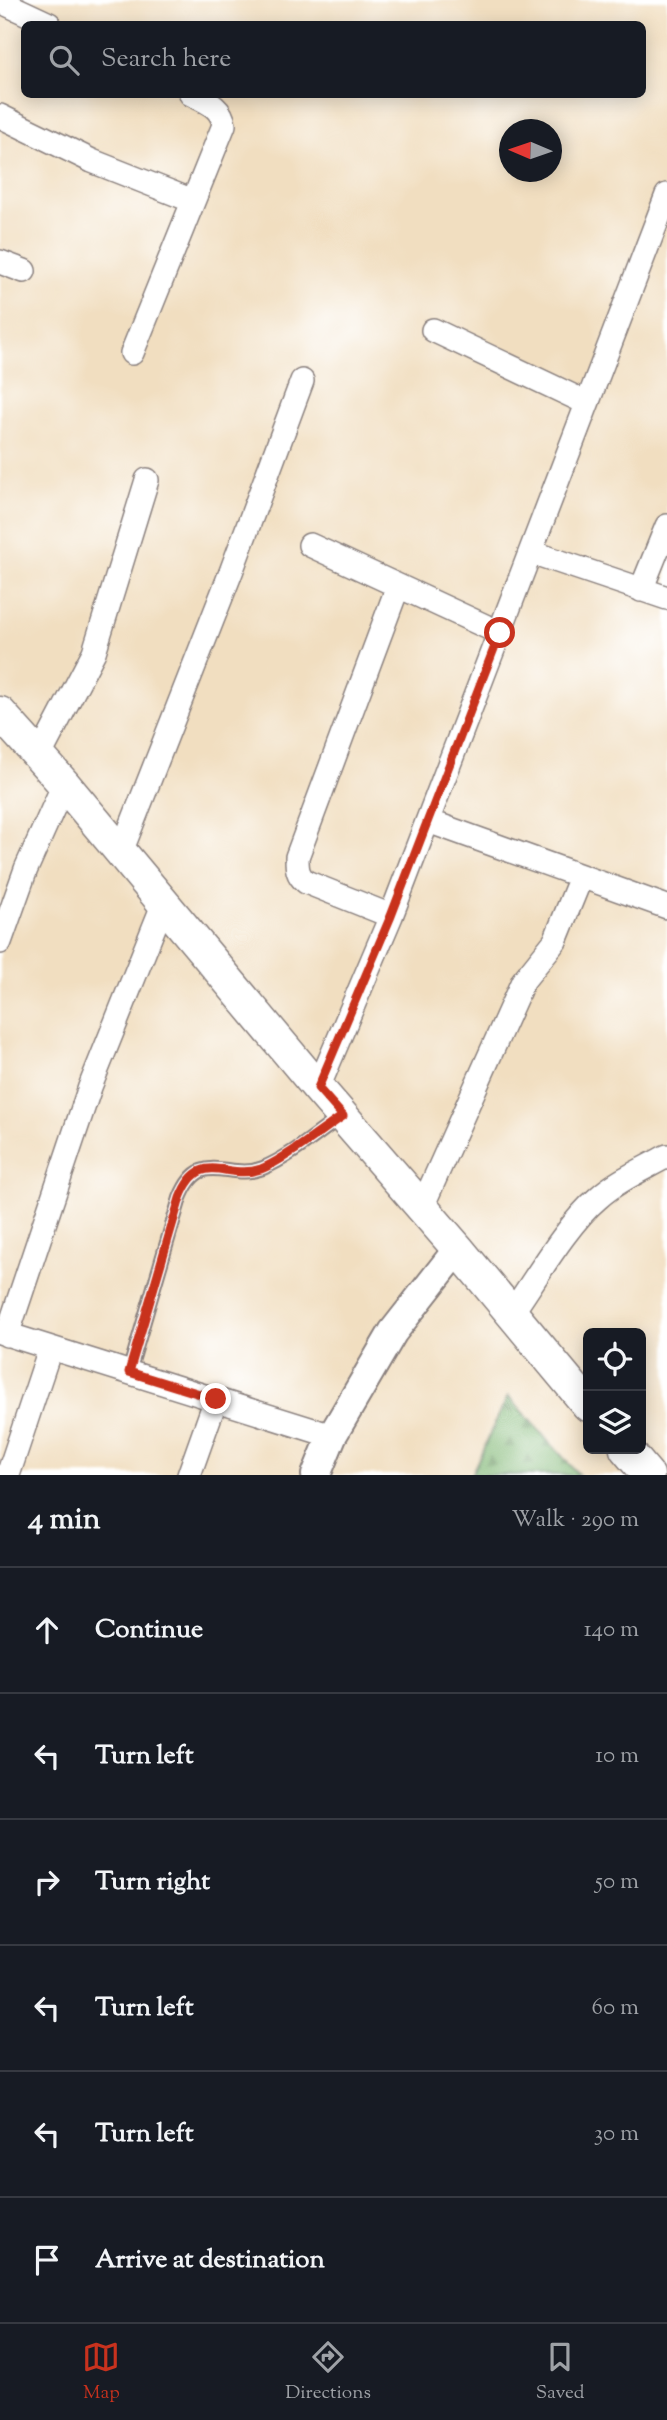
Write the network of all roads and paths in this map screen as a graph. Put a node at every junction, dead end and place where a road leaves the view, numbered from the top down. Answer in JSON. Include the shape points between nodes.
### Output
{"nodes":[{"id":1,"x":0,"y":1,"type":"edge"},
{"id":2,"x":43,"y":21,"type":"edge"},
{"id":3,"x":199,"y":98,"type":"edge"},
{"id":4,"x":0,"y":116,"type":"edge"},
{"id":5,"x":667,"y":195,"type":"edge"},
{"id":6,"x":193,"y":201,"type":"junction"},
{"id":7,"x":0,"y":262,"type":"edge"},
{"id":8,"x":24,"y":271,"type":"dead end"},
{"id":9,"x":433,"y":330,"type":"dead end"},
{"id":10,"x":132,"y":353,"type":"dead end"},
{"id":11,"x":302,"y":381,"type":"dead end"},
{"id":12,"x":587,"y":403,"type":"junction"},
{"id":13,"x":147,"y":481,"type":"dead end"},
{"id":14,"x":667,"y":526,"type":"edge"},
{"id":15,"x":310,"y":545,"type":"dead end"},
{"id":16,"x":531,"y":551,"type":"junction"},
{"id":17,"x":398,"y":586,"type":"junction"},
{"id":18,"x":641,"y":590,"type":"junction"},
{"id":19,"x":667,"y":598,"type":"edge"},
{"id":20,"x":500,"y":633,"type":"junction"},
{"id":21,"x":0,"y":713,"type":"edge"},
{"id":22,"x":39,"y":757,"type":"junction"},
{"id":23,"x":64,"y":785,"type":"junction"},
{"id":24,"x":428,"y":821,"type":"junction"},
{"id":25,"x":121,"y":852,"type":"junction"},
{"id":26,"x":582,"y":877,"type":"junction"},
{"id":27,"x":163,"y":905,"type":"junction"},
{"id":28,"x":667,"y":907,"type":"edge"},
{"id":29,"x":391,"y":916,"type":"junction"},
{"id":30,"x":0,"y":942,"type":"edge"},
{"id":31,"x":318,"y":1088,"type":"junction"},
{"id":32,"x":343,"y":1116,"type":"junction"},
{"id":33,"x":667,"y":1156,"type":"edge"},
{"id":34,"x":422,"y":1206,"type":"junction"},
{"id":35,"x":458,"y":1249,"type":"junction"},
{"id":36,"x":511,"y":1314,"type":"junction"},
{"id":37,"x":3,"y":1334,"type":"edge"},
{"id":38,"x":50,"y":1349,"type":"junction"},
{"id":39,"x":129,"y":1372,"type":"junction"},
{"id":40,"x":216,"y":1399,"type":"junction"},
{"id":41,"x":583,"y":1399,"type":"edge"},
{"id":42,"x":332,"y":1436,"type":"junction"},
{"id":43,"x":630,"y":1454,"type":"edge"},
{"id":44,"x":8,"y":1475,"type":"edge"},
{"id":45,"x":189,"y":1475,"type":"edge"},
{"id":46,"x":316,"y":1475,"type":"edge"},
{"id":47,"x":648,"y":1475,"type":"edge"}],
"edges":[{"from":1,"to":2,"type":"street"},
{"from":3,"to":6,"type":"street","via":[[214,105],[223,115],[224,125]]},
{"from":4,"to":6,"type":"street","via":[[92,161]]},
{"from":5,"to":12,"type":"street"},
{"from":6,"to":10,"type":"street"},
{"from":7,"to":8,"type":"street"},
{"from":9,"to":12,"type":"street"},
{"from":11,"to":25,"type":"street"},
{"from":12,"to":16,"type":"street"},
{"from":13,"to":22,"type":"street","via":[[94,652]]},
{"from":14,"to":18,"type":"street"},
{"from":15,"to":17,"type":"street"},
{"from":16,"to":18,"type":"street"},
{"from":16,"to":20,"type":"street"},
{"from":17,"to":20,"type":"street"},
{"from":17,"to":29,"type":"street","via":[[297,857],[297,870],[306,882]]},
{"from":18,"to":19,"type":"street"},
{"from":20,"to":24,"type":"street"},
{"from":21,"to":22,"type":"main road"},
{"from":22,"to":23,"type":"main road"},
{"from":23,"to":25,"type":"main road"},
{"from":23,"to":30,"type":"street"},
{"from":24,"to":26,"type":"street"},
{"from":24,"to":29,"type":"street"},
{"from":25,"to":27,"type":"main road"},
{"from":26,"to":28,"type":"street"},
{"from":26,"to":34,"type":"street","via":[[555,941],[516,995]]},
{"from":27,"to":31,"type":"main road"},
{"from":27,"to":37,"type":"street","via":[[90,1087]]},
{"from":29,"to":31,"type":"street"},
{"from":31,"to":32,"type":"main road"},
{"from":32,"to":34,"type":"main road"},
{"from":32,"to":39,"type":"lane","via":[[260,1169],[209,1170],[191,1176],[180,1198]]},
{"from":33,"to":36,"type":"street","via":[[597,1198]]},
{"from":34,"to":35,"type":"main road"},
{"from":35,"to":36,"type":"main road"},
{"from":35,"to":42,"type":"street","via":[[393,1332]]},
{"from":36,"to":41,"type":"main road"},
{"from":37,"to":38,"type":"street"},
{"from":38,"to":39,"type":"street"},
{"from":38,"to":44,"type":"street"},
{"from":39,"to":40,"type":"street"},
{"from":40,"to":42,"type":"street"},
{"from":40,"to":45,"type":"street"},
{"from":42,"to":46,"type":"street"},
{"from":43,"to":47,"type":"main road"}]}
